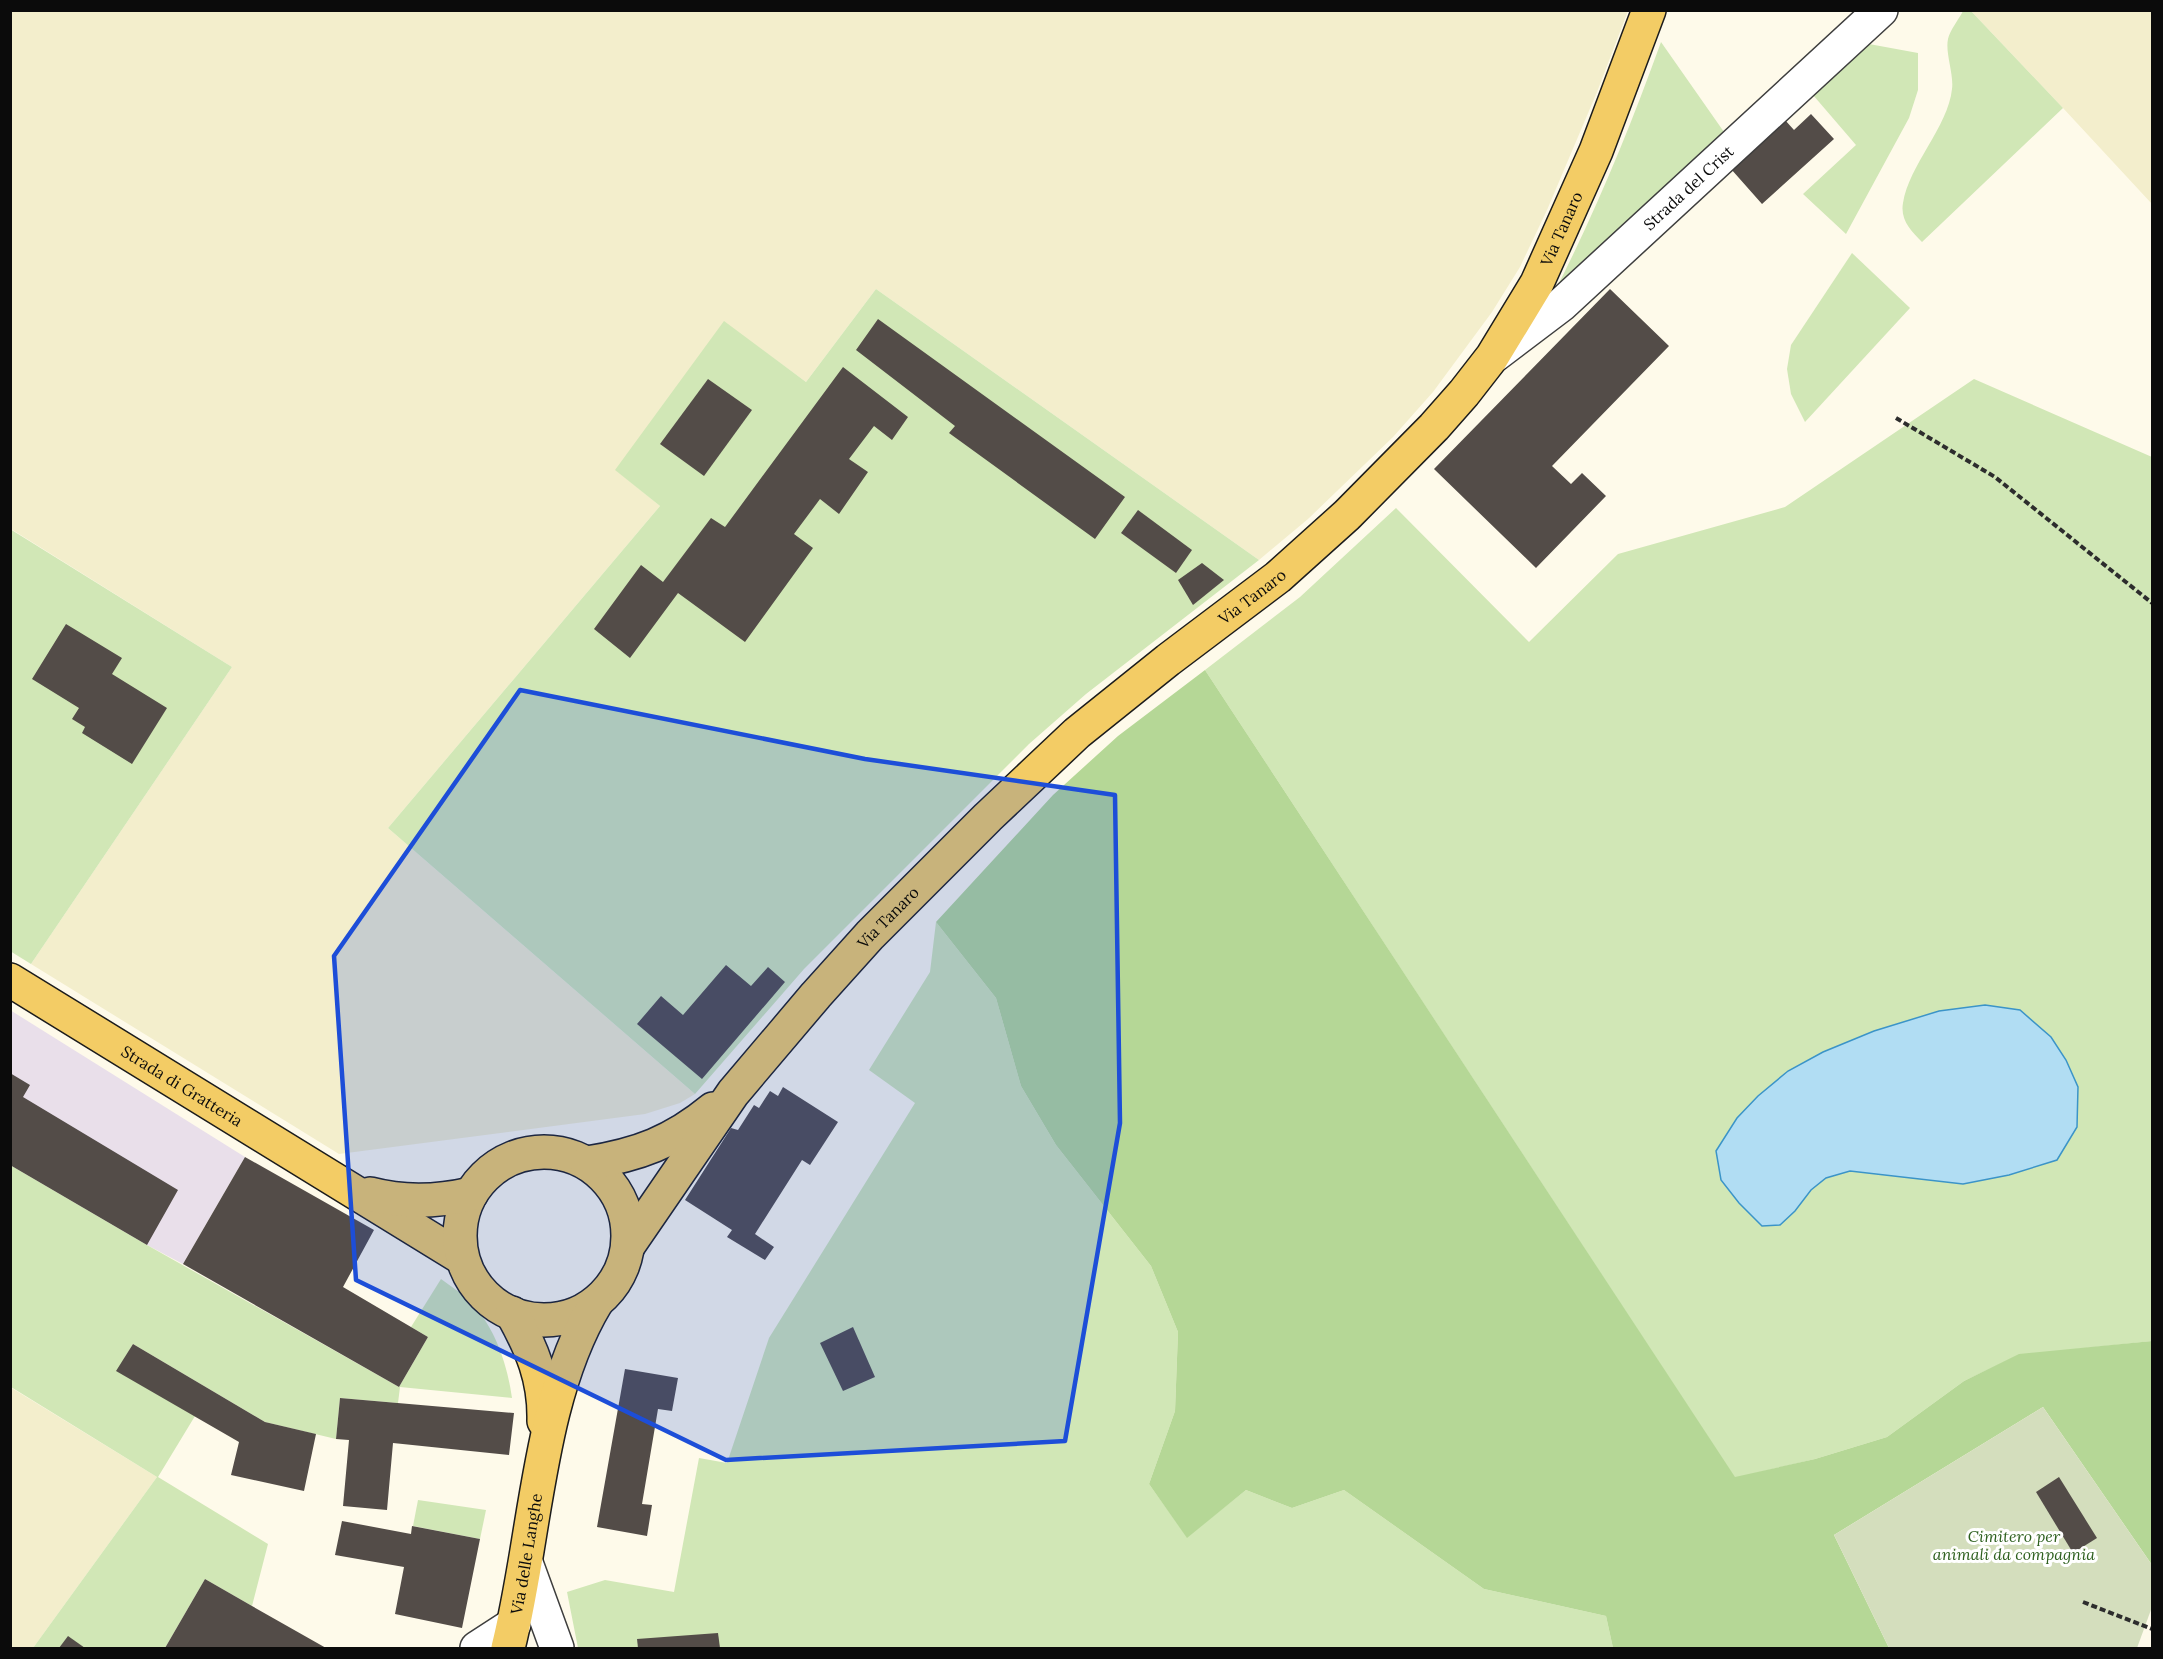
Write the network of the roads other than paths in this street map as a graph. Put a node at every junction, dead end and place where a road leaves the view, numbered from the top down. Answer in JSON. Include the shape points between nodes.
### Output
{"nodes":[{"id":1,"x":1649,"y":10,"type":"edge"},
{"id":2,"x":1881,"y":10,"type":"edge"},
{"id":3,"x":1492,"y":357,"type":"junction"},
{"id":4,"x":10,"y":980,"type":"edge"},
{"id":5,"x":733,"y":1093,"type":"junction"},
{"id":6,"x":587,"y":1162,"type":"junction"},
{"id":7,"x":354,"y":1191,"type":"junction"},
{"id":8,"x":471,"y":1194,"type":"junction"},
{"id":9,"x":628,"y":1246,"type":"junction"},
{"id":10,"x":462,"y":1258,"type":"junction"},
{"id":11,"x":596,"y":1303,"type":"junction"},
{"id":12,"x":512,"y":1312,"type":"junction"},
{"id":13,"x":543,"y":1458,"type":"junction"},
{"id":14,"x":526,"y":1563,"type":"junction"},
{"id":15,"x":511,"y":1636,"type":"edge"},
{"id":16,"x":477,"y":1648,"type":"edge"},
{"id":17,"x":557,"y":1648,"type":"edge"}],
"edges":[{"from":1,"to":3,"type":"main road","name":"Via Tanaro","via":[[1561,233],[1533,291]]},
{"from":2,"to":3,"type":"street","name":"Strada del Crist","via":[[1561,305]]},
{"from":3,"to":5,"type":"main road","name":"Via Tanaro","via":[[1434,427],[1347,515],[1278,577],[1077,733],[988,817],[862,944]]},
{"from":4,"to":7,"type":"main road","name":"Strada di Gratteria"},
{"from":5,"to":6,"type":"main road","name":"Via Tanaro","via":[[699,1120],[649,1148],[621,1158]]},
{"from":5,"to":9,"type":"main road","name":"Via Tanaro"},
{"from":6,"to":8,"type":"main road","name":"Via delle Langhe","via":[[555,1152],[522,1154],[492,1169]]},
{"from":6,"to":9,"type":"main road","name":"Via delle Langhe","via":[[611,1183],[626,1214]]},
{"from":7,"to":8,"type":"main road","name":"Strada di Gratteria","via":[[393,1200],[420,1201]]},
{"from":7,"to":10,"type":"main road","name":"Strada di Gratteria"},
{"from":8,"to":10,"type":"main road","name":"Via delle Langhe","via":[[460,1225]]},
{"from":9,"to":11,"type":"main road","name":"Via delle Langhe","via":[[618,1278]]},
{"from":10,"to":12,"type":"main road","name":"Via delle Langhe","via":[[477,1288],[502,1309]]},
{"from":11,"to":12,"type":"main road","name":"Via delle Langhe","via":[[566,1317],[533,1320]]},
{"from":11,"to":13,"type":"main road","name":"Via delle Langhe","via":[[573,1346]]},
{"from":12,"to":13,"type":"main road","name":"Via delle Langhe","via":[[530,1345],[538,1372],[544,1404]]},
{"from":13,"to":14,"type":"main road","name":"Via delle Langhe"},
{"from":14,"to":15,"type":"main road","name":"Via delle Langhe"},
{"from":14,"to":17,"type":"street"},
{"from":15,"to":16,"type":"street"}]}
